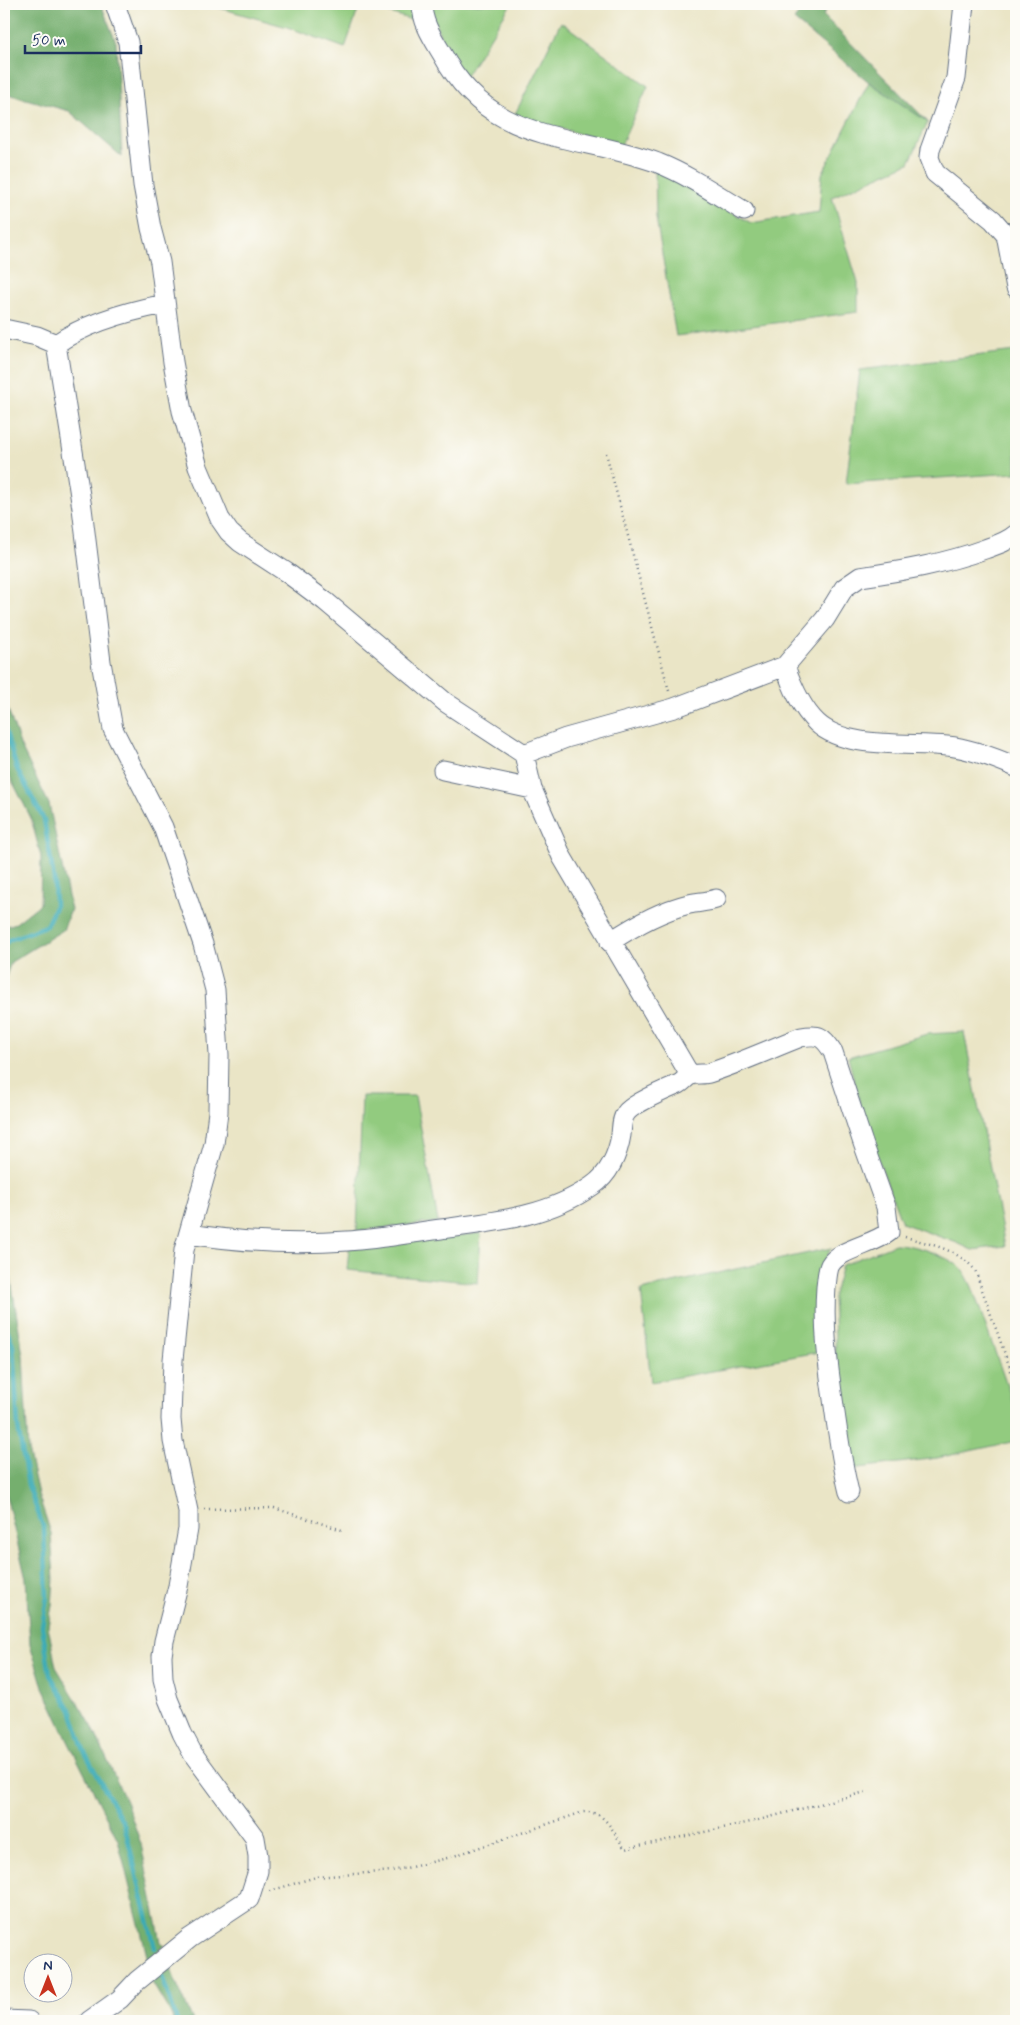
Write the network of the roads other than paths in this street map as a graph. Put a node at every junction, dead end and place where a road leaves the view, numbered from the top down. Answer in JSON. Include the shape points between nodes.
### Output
{"nodes":[{"id":1,"x":115,"y":4,"type":"edge"},
{"id":2,"x":422,"y":4,"type":"edge"},
{"id":3,"x":964,"y":4,"type":"edge"},
{"id":4,"x":744,"y":211,"type":"dead end"},
{"id":5,"x":1016,"y":288,"type":"edge"},
{"id":6,"x":165,"y":304,"type":"junction"},
{"id":7,"x":4,"y":329,"type":"edge"},
{"id":8,"x":56,"y":344,"type":"junction"},
{"id":9,"x":1016,"y":534,"type":"edge"},
{"id":10,"x":785,"y":666,"type":"junction"},
{"id":11,"x":524,"y":754,"type":"junction"},
{"id":12,"x":1016,"y":767,"type":"edge"},
{"id":13,"x":443,"y":770,"type":"dead end"},
{"id":14,"x":532,"y":790,"type":"junction"},
{"id":15,"x":716,"y":899,"type":"dead end"},
{"id":16,"x":610,"y":942,"type":"junction"},
{"id":17,"x":690,"y":1075,"type":"junction"},
{"id":18,"x":189,"y":1234,"type":"junction"},
{"id":19,"x":849,"y":1492,"type":"dead end"},
{"id":20,"x":4,"y":2020,"type":"edge"},
{"id":21,"x":28,"y":2021,"type":"edge"},
{"id":22,"x":89,"y":2021,"type":"edge"}],
"edges":[{"from":1,"to":6,"type":"street","via":[[128,42],[143,185],[160,262]]},
{"from":2,"to":4,"type":"street","via":[[428,30],[456,79],[495,114],[537,132],[657,163],[688,177]]},
{"from":3,"to":5,"type":"street","via":[[956,78],[929,158],[935,173],[993,220],[1006,235]]},
{"from":6,"to":8,"type":"street","via":[[123,314],[70,334]]},
{"from":6,"to":11,"type":"street","via":[[178,392],[190,442],[220,519],[229,532],[324,601],[445,702]]},
{"from":7,"to":8,"type":"street"},
{"from":8,"to":18,"type":"street","via":[[113,729],[163,827],[203,944],[215,990],[218,1112],[214,1144]]},
{"from":9,"to":10,"type":"street","via":[[1003,543],[973,554],[853,580]]},
{"from":10,"to":11,"type":"street","via":[[674,708],[566,738]]},
{"from":10,"to":12,"type":"street","via":[[804,708],[817,723],[834,734],[858,740],[949,746],[984,754]]},
{"from":11,"to":14,"type":"street"},
{"from":13,"to":14,"type":"street"},
{"from":14,"to":16,"type":"street","via":[[562,857]]},
{"from":15,"to":16,"type":"street","via":[[658,914]]},
{"from":16,"to":17,"type":"street"},
{"from":17,"to":18,"type":"street","via":[[626,1111],[610,1168],[595,1185],[560,1205],[539,1212],[350,1241],[313,1243]]},
{"from":17,"to":19,"type":"street","via":[[707,1074],[813,1035],[825,1039],[833,1052],[886,1207],[889,1232],[880,1239],[838,1256],[830,1265],[827,1276],[824,1310],[827,1356]]},
{"from":18,"to":22,"type":"street","via":[[181,1270],[171,1419],[188,1511],[186,1547],[164,1641],[163,1679],[174,1718],[193,1754],[255,1838],[258,1871],[249,1898],[190,1938],[120,1999]]},
{"from":20,"to":21,"type":"street"}]}
